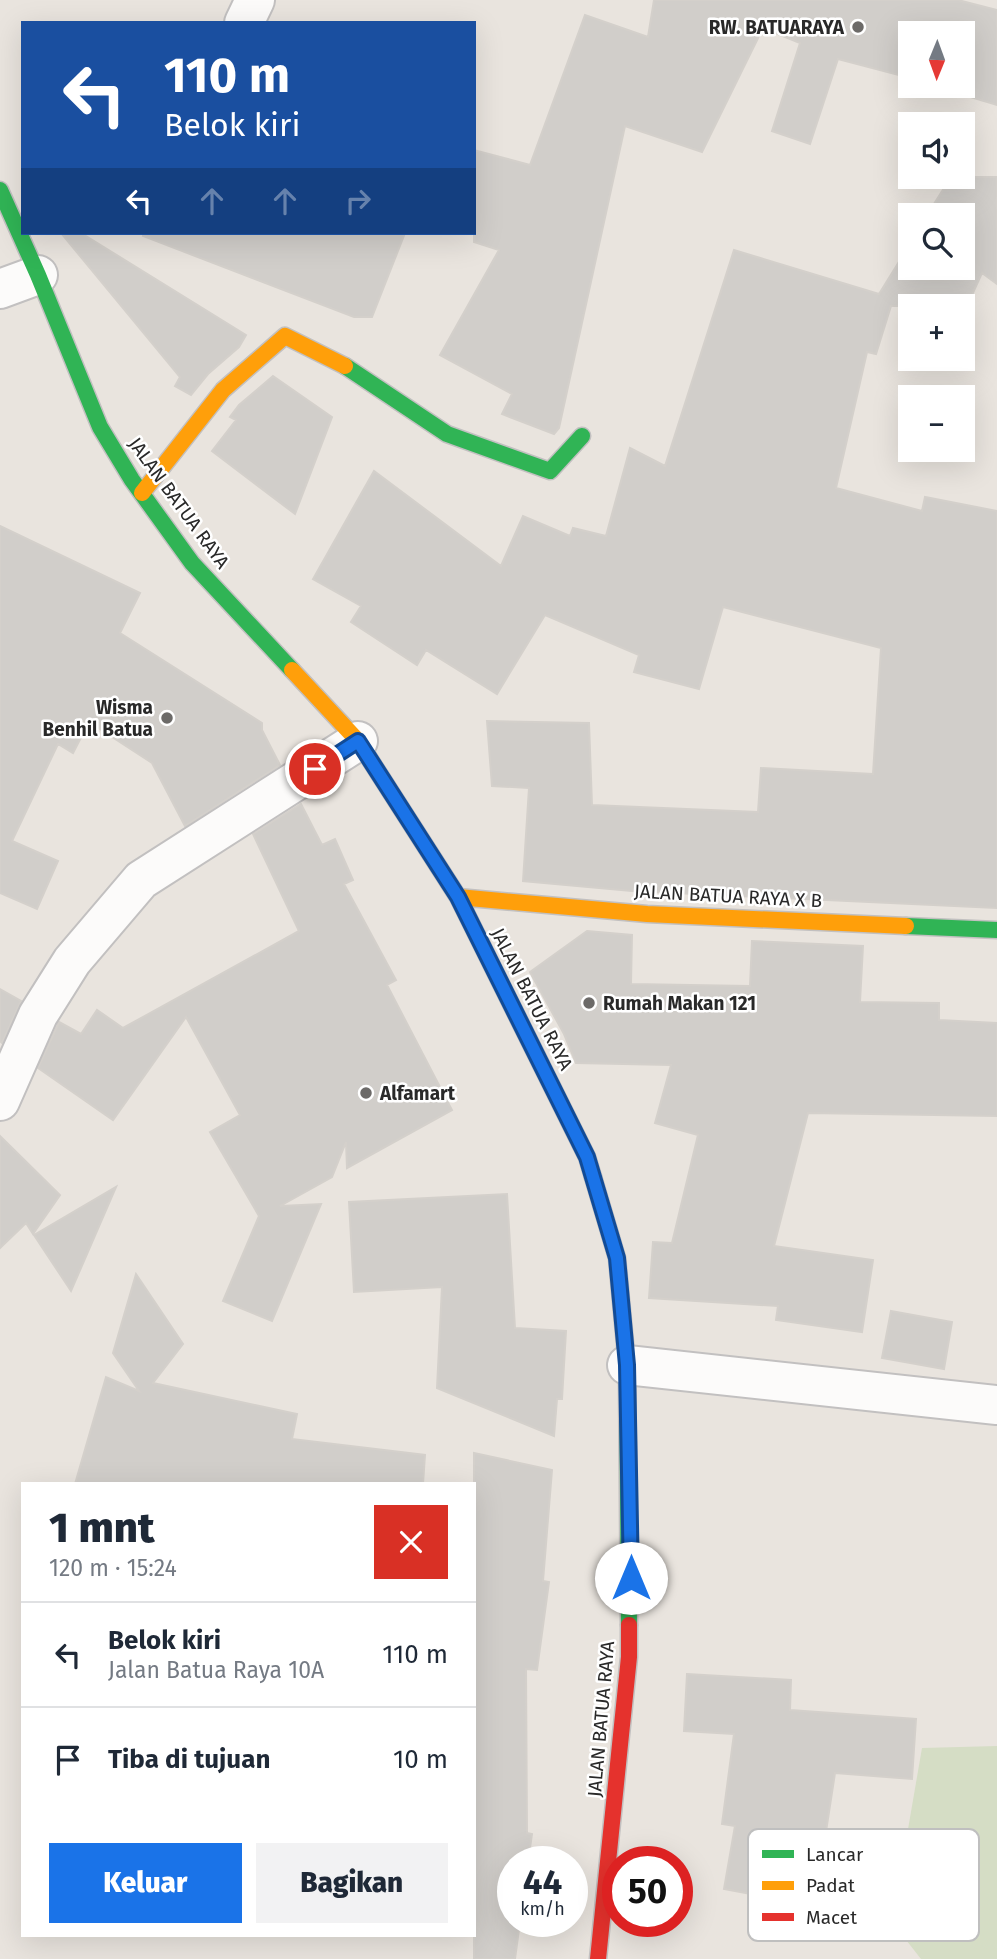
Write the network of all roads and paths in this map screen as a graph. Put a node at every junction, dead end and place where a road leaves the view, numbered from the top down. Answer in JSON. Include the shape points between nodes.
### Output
{"nodes":[{"id":1,"x":254,"y":0,"type":"edge"},
{"id":2,"x":245,"y":21,"type":"edge"},
{"id":3,"x":0,"y":190,"type":"edge"},
{"id":4,"x":38,"y":275,"type":"junction"},
{"id":5,"x":0,"y":289,"type":"edge"},
{"id":6,"x":582,"y":436,"type":"dead end"},
{"id":7,"x":142,"y":493,"type":"junction"},
{"id":8,"x":358,"y":741,"type":"junction"},
{"id":9,"x":458,"y":897,"type":"junction"},
{"id":10,"x":997,"y":930,"type":"edge"},
{"id":11,"x":0,"y":1101,"type":"edge"},
{"id":12,"x":627,"y":1365,"type":"junction"},
{"id":13,"x":997,"y":1405,"type":"edge"},
{"id":14,"x":598,"y":1959,"type":"edge"}],
"edges":[{"from":1,"to":2,"type":"street"},
{"from":3,"to":4,"type":"main road","name":"JALAN BATUA RAYA"},
{"from":4,"to":5,"type":"street"},
{"from":4,"to":7,"type":"main road","name":"JALAN BATUA RAYA","via":[[100,427]]},
{"from":6,"to":7,"type":"main road","via":[[550,471],[447,434],[341,364],[285,336],[223,390]]},
{"from":7,"to":8,"type":"main road","name":"JALAN BATUA RAYA","via":[[191,563]]},
{"from":8,"to":9,"type":"main road","name":"JALAN BATUA RAYA"},
{"from":8,"to":11,"type":"street","via":[[141,880],[72,961],[38,1014]]},
{"from":9,"to":10,"type":"main road","name":"JALAN BATUA RAYA X B","via":[[647,914]]},
{"from":9,"to":12,"type":"main road","name":"JALAN BATUA RAYA","via":[[587,1157],[617,1258]]},
{"from":12,"to":13,"type":"street"},
{"from":12,"to":14,"type":"main road","name":"JALAN BATUA RAYA","via":[[629,1657]]}]}
